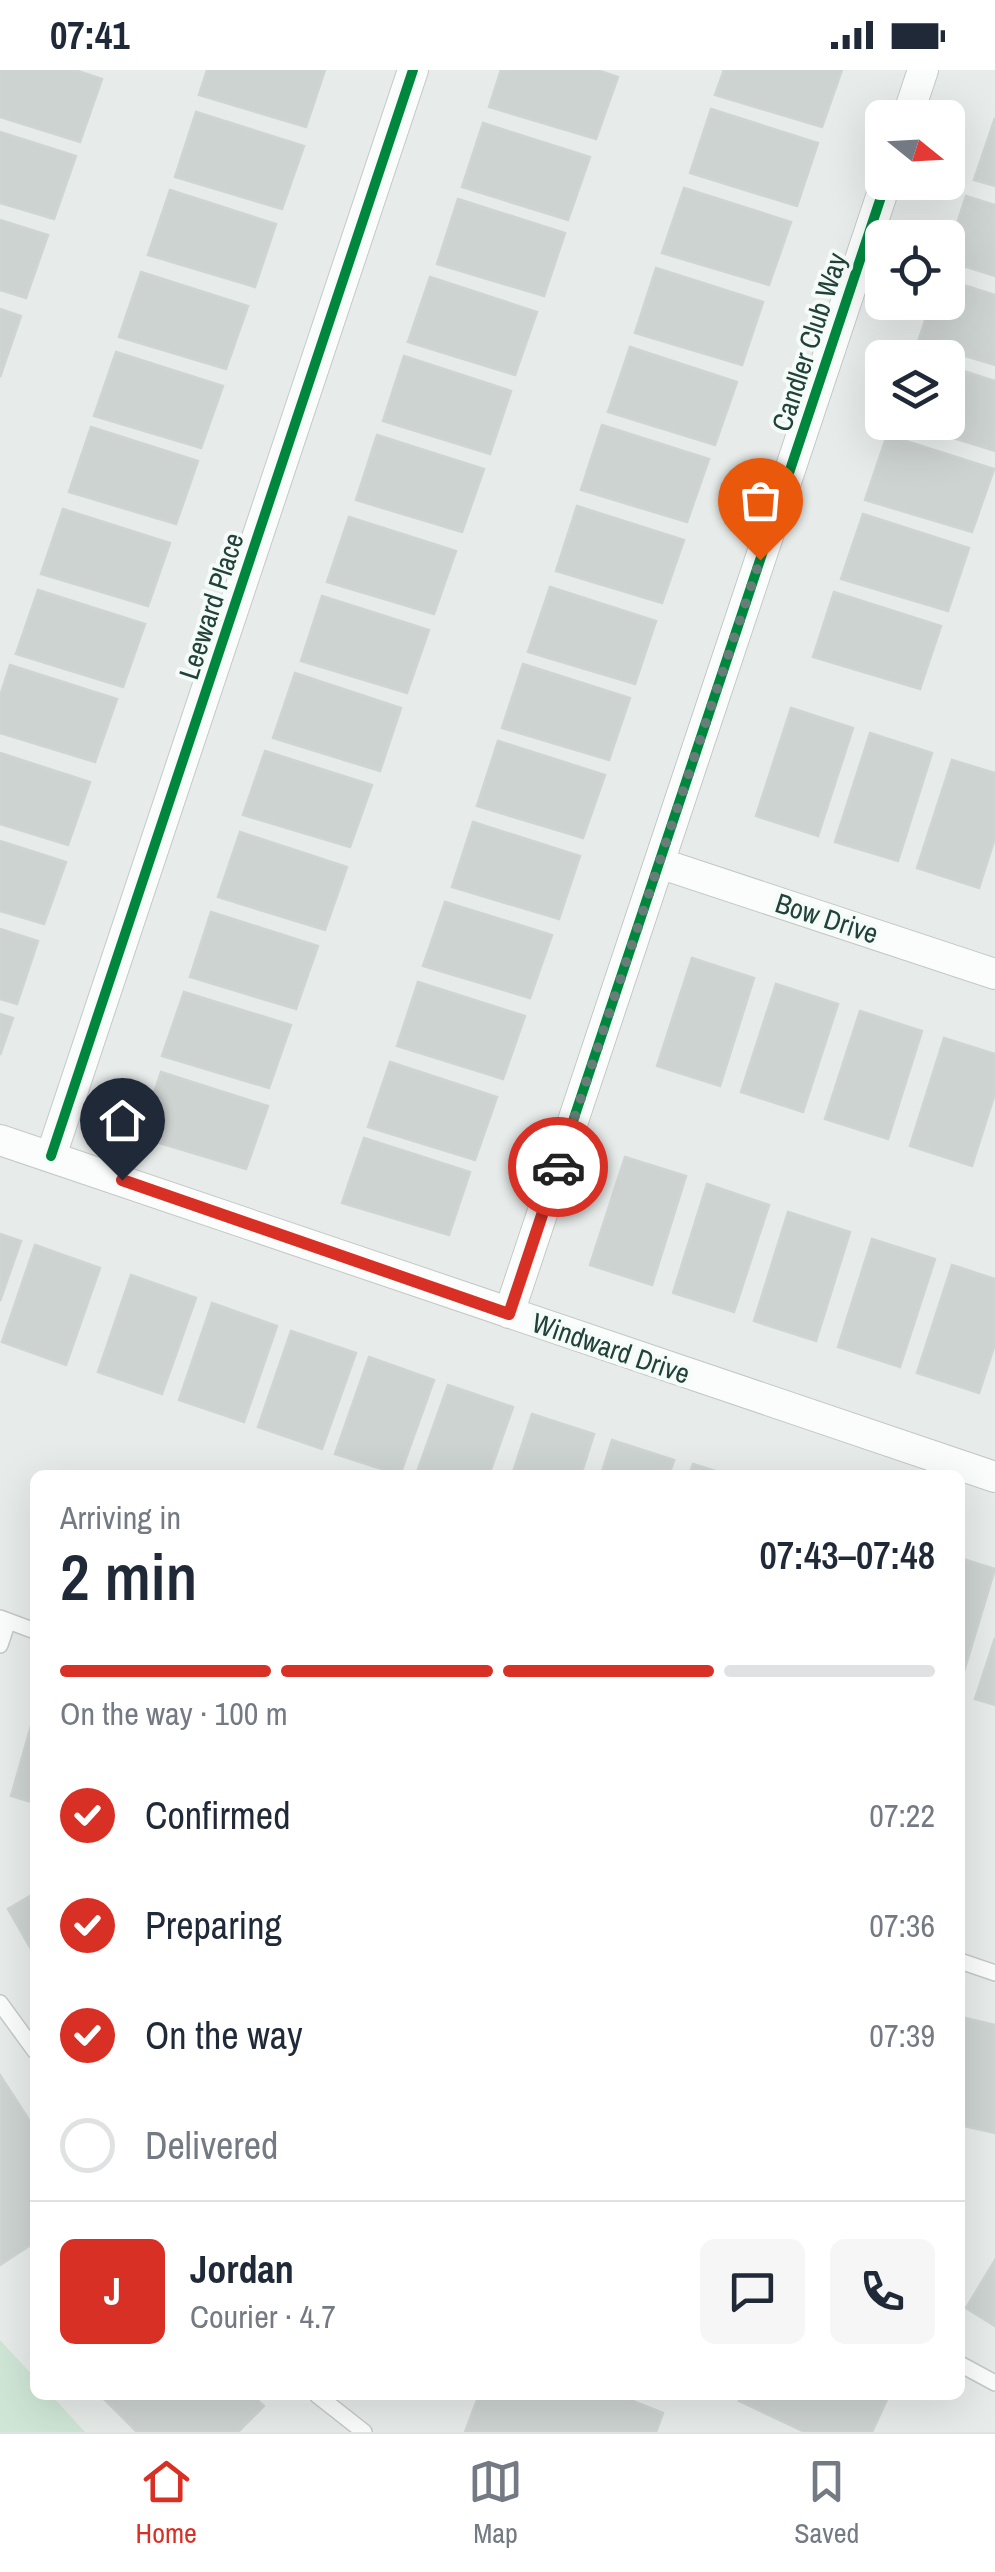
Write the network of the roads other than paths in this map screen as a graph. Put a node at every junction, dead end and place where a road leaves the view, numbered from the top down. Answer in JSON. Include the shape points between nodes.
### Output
{"nodes":[{"id":1,"x":413,"y":70,"type":"edge"},
{"id":2,"x":923,"y":70,"type":"edge"},
{"id":3,"x":913,"y":100,"type":"edge"},
{"id":4,"x":880,"y":200,"type":"edge"},
{"id":5,"x":660,"y":862,"type":"junction"},
{"id":6,"x":995,"y":974,"type":"edge"},
{"id":7,"x":0,"y":1140,"type":"edge"},
{"id":8,"x":51,"y":1156,"type":"junction"},
{"id":9,"x":509,"y":1314,"type":"junction"},
{"id":10,"x":995,"y":1477,"type":"edge"},
{"id":11,"x":4,"y":1620,"type":"edge"},
{"id":12,"x":30,"y":1629,"type":"edge"},
{"id":13,"x":0,"y":1645,"type":"edge"},
{"id":14,"x":965,"y":1963,"type":"edge"},
{"id":15,"x":995,"y":1973,"type":"edge"},
{"id":16,"x":0,"y":2003,"type":"edge"},
{"id":17,"x":30,"y":2043,"type":"edge"},
{"id":18,"x":965,"y":2367,"type":"edge"},
{"id":19,"x":995,"y":2382,"type":"edge"},
{"id":20,"x":323,"y":2400,"type":"edge"},
{"id":21,"x":364,"y":2432,"type":"edge"}],
"edges":[{"from":1,"to":8,"type":"street","name":"Leeward Place"},
{"from":2,"to":3,"type":"street"},
{"from":4,"to":5,"type":"street","name":"Candler Club Way"},
{"from":5,"to":6,"type":"street","name":"Bow Drive"},
{"from":5,"to":9,"type":"street","name":"Candler Club Way"},
{"from":7,"to":8,"type":"street","name":"Windward Drive"},
{"from":8,"to":9,"type":"street","name":"Windward Drive"},
{"from":9,"to":10,"type":"street","name":"Windward Drive"},
{"from":11,"to":12,"type":"lane"},
{"from":11,"to":13,"type":"lane"},
{"from":14,"to":15,"type":"lane"},
{"from":16,"to":17,"type":"lane"},
{"from":18,"to":19,"type":"lane"},
{"from":20,"to":21,"type":"lane"}]}
